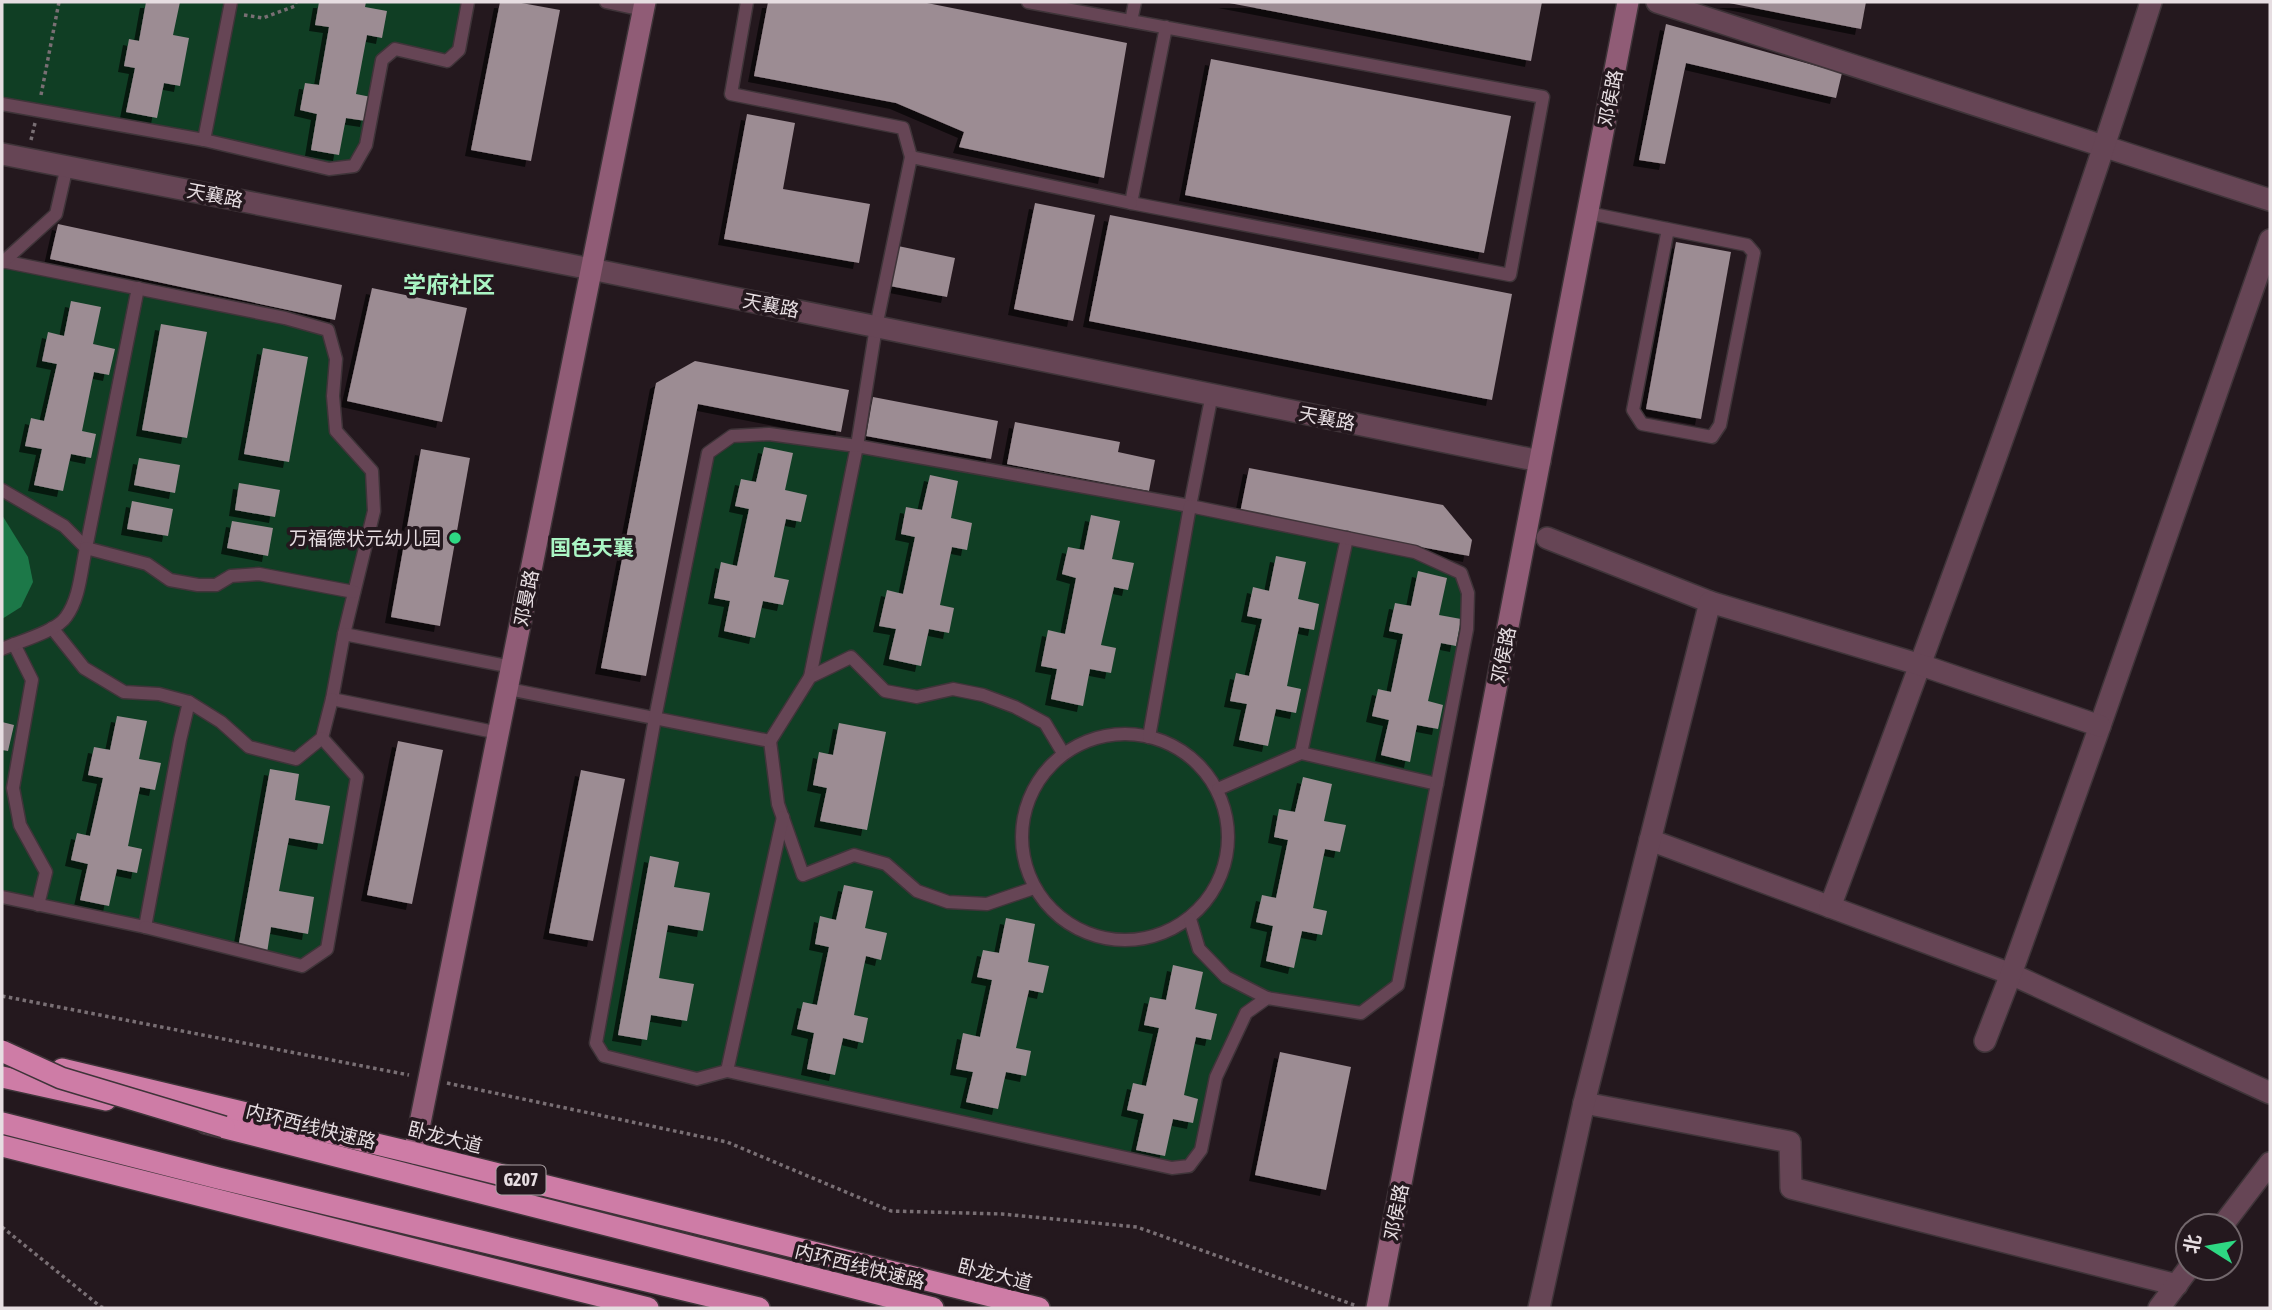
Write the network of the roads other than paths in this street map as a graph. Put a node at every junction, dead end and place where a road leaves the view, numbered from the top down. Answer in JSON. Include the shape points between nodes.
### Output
{"nodes":[{"id":1,"x":467,"y":2,"type":"edge"},
{"id":2,"x":606,"y":2,"type":"edge"},
{"id":3,"x":747,"y":2,"type":"edge"},
{"id":4,"x":1028,"y":2,"type":"edge"},
{"id":5,"x":1135,"y":2,"type":"edge"},
{"id":6,"x":1628,"y":2,"type":"edge"},
{"id":7,"x":1657,"y":2,"type":"edge"},
{"id":8,"x":2151,"y":2,"type":"edge"},
{"id":9,"x":1048,"y":4,"type":"edge"},
{"id":10,"x":644,"y":6,"type":"edge"},
{"id":11,"x":230,"y":7,"type":"edge"},
{"id":12,"x":1131,"y":21,"type":"junction"},
{"id":13,"x":1166,"y":27,"type":"junction"},
{"id":14,"x":2,"y":103,"type":"edge"},
{"id":15,"x":204,"y":140,"type":"junction"},
{"id":16,"x":2105,"y":146,"type":"junction"},
{"id":17,"x":2,"y":154,"type":"edge"},
{"id":18,"x":911,"y":157,"type":"junction"},
{"id":19,"x":67,"y":166,"type":"junction"},
{"id":20,"x":2270,"y":200,"type":"edge"},
{"id":21,"x":1131,"y":203,"type":"junction"},
{"id":22,"x":1588,"y":213,"type":"junction"},
{"id":23,"x":1668,"y":229,"type":"junction"},
{"id":24,"x":2270,"y":240,"type":"edge"},
{"id":25,"x":2,"y":263,"type":"edge"},
{"id":26,"x":591,"y":269,"type":"junction"},
{"id":27,"x":138,"y":288,"type":"junction"},
{"id":28,"x":876,"y":327,"type":"junction"},
{"id":29,"x":1212,"y":394,"type":"junction"},
{"id":30,"x":857,"y":446,"type":"junction"},
{"id":31,"x":1540,"y":461,"type":"junction"},
{"id":32,"x":2,"y":490,"type":"edge"},
{"id":33,"x":1190,"y":506,"type":"junction"},
{"id":34,"x":1347,"y":538,"type":"junction"},
{"id":35,"x":1547,"y":538,"type":"dead end"},
{"id":36,"x":86,"y":548,"type":"junction"},
{"id":37,"x":354,"y":592,"type":"junction"},
{"id":38,"x":1710,"y":602,"type":"junction"},
{"id":39,"x":52,"y":628,"type":"junction"},
{"id":40,"x":344,"y":634,"type":"junction"},
{"id":41,"x":8,"y":646,"type":"edge"},
{"id":42,"x":1921,"y":665,"type":"junction"},
{"id":43,"x":512,"y":667,"type":"junction"},
{"id":44,"x":810,"y":677,"type":"junction"},
{"id":45,"x":508,"y":689,"type":"junction"},
{"id":46,"x":332,"y":699,"type":"junction"},
{"id":47,"x":189,"y":702,"type":"junction"},
{"id":48,"x":655,"y":718,"type":"junction"},
{"id":49,"x":2100,"y":726,"type":"junction"},
{"id":50,"x":499,"y":733,"type":"junction"},
{"id":51,"x":1149,"y":737,"type":"junction"},
{"id":52,"x":322,"y":738,"type":"junction"},
{"id":53,"x":770,"y":741,"type":"junction"},
{"id":54,"x":1063,"y":752,"type":"junction"},
{"id":55,"x":1301,"y":753,"type":"junction"},
{"id":56,"x":1437,"y":784,"type":"junction"},
{"id":57,"x":1218,"y":789,"type":"junction"},
{"id":58,"x":783,"y":817,"type":"junction"},
{"id":59,"x":1650,"y":840,"type":"junction"},
{"id":60,"x":1034,"y":888,"type":"junction"},
{"id":61,"x":2,"y":897,"type":"edge"},
{"id":62,"x":38,"y":905,"type":"junction"},
{"id":63,"x":1830,"y":907,"type":"junction"},
{"id":64,"x":1189,"y":919,"type":"junction"},
{"id":65,"x":145,"y":927,"type":"junction"},
{"id":66,"x":2011,"y":974,"type":"junction"},
{"id":67,"x":1267,"y":998,"type":"junction"},
{"id":68,"x":1985,"y":1041,"type":"dead end"},
{"id":69,"x":2,"y":1053,"type":"edge"},
{"id":70,"x":727,"y":1071,"type":"junction"},
{"id":71,"x":2,"y":1077,"type":"edge"},
{"id":72,"x":2270,"y":1093,"type":"edge"},
{"id":73,"x":1584,"y":1103,"type":"junction"},
{"id":74,"x":2,"y":1123,"type":"edge"},
{"id":75,"x":224,"y":1127,"type":"junction"},
{"id":76,"x":2,"y":1144,"type":"edge"},
{"id":77,"x":414,"y":1153,"type":"junction"},
{"id":78,"x":2270,"y":1163,"type":"edge"},
{"id":79,"x":218,"y":1178,"type":"junction"},
{"id":80,"x":2233,"y":1212,"type":"edge"},
{"id":81,"x":2174,"y":1274,"type":"edge"},
{"id":82,"x":2178,"y":1282,"type":"edge"},
{"id":83,"x":648,"y":1308,"type":"edge"},
{"id":84,"x":759,"y":1308,"type":"edge"},
{"id":85,"x":933,"y":1308,"type":"edge"},
{"id":86,"x":1039,"y":1308,"type":"edge"},
{"id":87,"x":1377,"y":1308,"type":"edge"},
{"id":88,"x":1539,"y":1308,"type":"edge"},
{"id":89,"x":2158,"y":1308,"type":"edge"}],
"edges":[{"from":1,"to":15,"type":"lane","via":[[460,50],[447,61],[395,49],[382,60],[366,145],[354,166],[329,169]]},
{"from":2,"to":10,"type":"lane"},
{"from":3,"to":18,"type":"lane","via":[[731,94],[904,128]]},
{"from":4,"to":9,"type":"lane"},
{"from":5,"to":12,"type":"lane"},
{"from":6,"to":22,"type":"street","name":"邓侯路"},
{"from":7,"to":16,"type":"street"},
{"from":8,"to":16,"type":"street"},
{"from":9,"to":12,"type":"lane"},
{"from":10,"to":26,"type":"street","name":"邓曼路"},
{"from":11,"to":15,"type":"lane"},
{"from":12,"to":13,"type":"lane"},
{"from":13,"to":21,"type":"lane"},
{"from":13,"to":21,"type":"lane","via":[[1543,97],[1510,275]]},
{"from":14,"to":15,"type":"lane"},
{"from":16,"to":20,"type":"street"},
{"from":16,"to":42,"type":"street"},
{"from":17,"to":19,"type":"street","name":"天襄路"},
{"from":18,"to":21,"type":"lane"},
{"from":18,"to":28,"type":"lane"},
{"from":19,"to":25,"type":"lane","via":[[56,214]]},
{"from":19,"to":26,"type":"street","name":"天襄路"},
{"from":22,"to":23,"type":"lane"},
{"from":22,"to":31,"type":"street","name":"邓侯路"},
{"from":23,"to":23,"type":"lane","via":[[1747,245],[1754,253],[1720,425],[1712,437],[1642,424],[1633,410]]},
{"from":24,"to":49,"type":"street"},
{"from":25,"to":27,"type":"lane"},
{"from":26,"to":28,"type":"street","name":"天襄路"},
{"from":26,"to":43,"type":"street","name":"邓曼路"},
{"from":27,"to":36,"type":"lane"},
{"from":27,"to":37,"type":"lane","via":[[328,330],[336,359],[336,430],[372,471],[374,511]]},
{"from":28,"to":29,"type":"street","name":"天襄路"},
{"from":28,"to":30,"type":"lane"},
{"from":29,"to":31,"type":"street","name":"天襄路"},
{"from":29,"to":33,"type":"lane"},
{"from":30,"to":33,"type":"lane"},
{"from":30,"to":44,"type":"lane"},
{"from":30,"to":48,"type":"lane","via":[[769,434],[732,436],[708,453]]},
{"from":31,"to":87,"type":"street","name":"邓侯路"},
{"from":32,"to":36,"type":"lane","via":[[64,526]]},
{"from":33,"to":34,"type":"lane"},
{"from":33,"to":51,"type":"lane"},
{"from":34,"to":55,"type":"lane"},
{"from":34,"to":56,"type":"lane","via":[[1415,552],[1461,573],[1468,593],[1467,629]]},
{"from":35,"to":38,"type":"street"},
{"from":36,"to":37,"type":"lane","via":[[147,564],[170,580],[198,585],[259,573]]},
{"from":36,"to":39,"type":"lane","via":[[76,597],[66,619]]},
{"from":37,"to":40,"type":"lane"},
{"from":38,"to":42,"type":"street"},
{"from":38,"to":59,"type":"street"},
{"from":39,"to":41,"type":"lane"},
{"from":39,"to":47,"type":"lane","via":[[84,668],[124,692]]},
{"from":40,"to":43,"type":"lane"},
{"from":40,"to":46,"type":"lane"},
{"from":41,"to":62,"type":"lane","via":[[32,680],[13,788],[20,825],[46,872]]},
{"from":42,"to":49,"type":"street"},
{"from":42,"to":63,"type":"street"},
{"from":43,"to":45,"type":"street","name":"邓曼路"},
{"from":44,"to":53,"type":"lane"},
{"from":44,"to":54,"type":"lane","via":[[851,657],[885,691],[917,697],[953,689],[983,695],[1045,723]]},
{"from":45,"to":48,"type":"lane"},
{"from":45,"to":50,"type":"street","name":"邓曼路"},
{"from":46,"to":50,"type":"lane"},
{"from":46,"to":52,"type":"lane"},
{"from":47,"to":52,"type":"lane","via":[[249,747],[296,758]]},
{"from":47,"to":65,"type":"lane"},
{"from":48,"to":53,"type":"lane"},
{"from":48,"to":70,"type":"lane","via":[[596,1043],[604,1056],[697,1079]]},
{"from":49,"to":66,"type":"street"},
{"from":50,"to":77,"type":"street","name":"邓曼路"},
{"from":51,"to":54,"type":"lane","via":[[1131,732],[1096,737]]},
{"from":51,"to":57,"type":"lane","via":[[1166,741],[1196,760]]},
{"from":52,"to":65,"type":"lane","via":[[357,778],[327,949],[302,966]]},
{"from":53,"to":58,"type":"lane"},
{"from":54,"to":60,"type":"lane","via":[[1042,774],[1023,820],[1024,860]]},
{"from":55,"to":56,"type":"lane"},
{"from":55,"to":57,"type":"lane"},
{"from":56,"to":67,"type":"lane","via":[[1398,985],[1361,1013]]},
{"from":57,"to":64,"type":"lane","via":[[1228,823],[1227,859],[1213,892]]},
{"from":58,"to":60,"type":"lane","via":[[803,875],[854,855],[886,864],[917,891],[948,902],[987,904]]},
{"from":58,"to":70,"type":"lane"},
{"from":59,"to":63,"type":"street"},
{"from":59,"to":73,"type":"street"},
{"from":60,"to":64,"type":"lane","via":[[1057,916],[1088,934],[1123,942],[1158,936]]},
{"from":61,"to":62,"type":"lane"},
{"from":62,"to":65,"type":"lane"},
{"from":63,"to":66,"type":"street"},
{"from":64,"to":67,"type":"lane","via":[[1199,949],[1226,977]]},
{"from":66,"to":68,"type":"street"},
{"from":66,"to":72,"type":"street"},
{"from":67,"to":70,"type":"lane","via":[[1246,1013],[1216,1077],[1201,1150],[1189,1166],[1172,1168]]},
{"from":69,"to":75,"type":"highway","bridge":true,"via":[[61,1078]]},
{"from":69,"to":77,"type":"highway","name":"卧龙大道","number":"G207"},
{"from":71,"to":75,"type":"highway","name":"内环西线快速路","bridge":true},
{"from":73,"to":81,"type":"street","via":[[1790,1142],[1791,1188]]},
{"from":73,"to":88,"type":"street"},
{"from":74,"to":79,"type":"highway"},
{"from":75,"to":85,"type":"highway","name":"内环西线快速路"},
{"from":76,"to":79,"type":"highway"},
{"from":76,"to":83,"type":"highway"},
{"from":77,"to":86,"type":"highway","name":"卧龙大道","number":"G207"},
{"from":78,"to":80,"type":"street"},
{"from":79,"to":84,"type":"highway"},
{"from":82,"to":89,"type":"street"}]}
